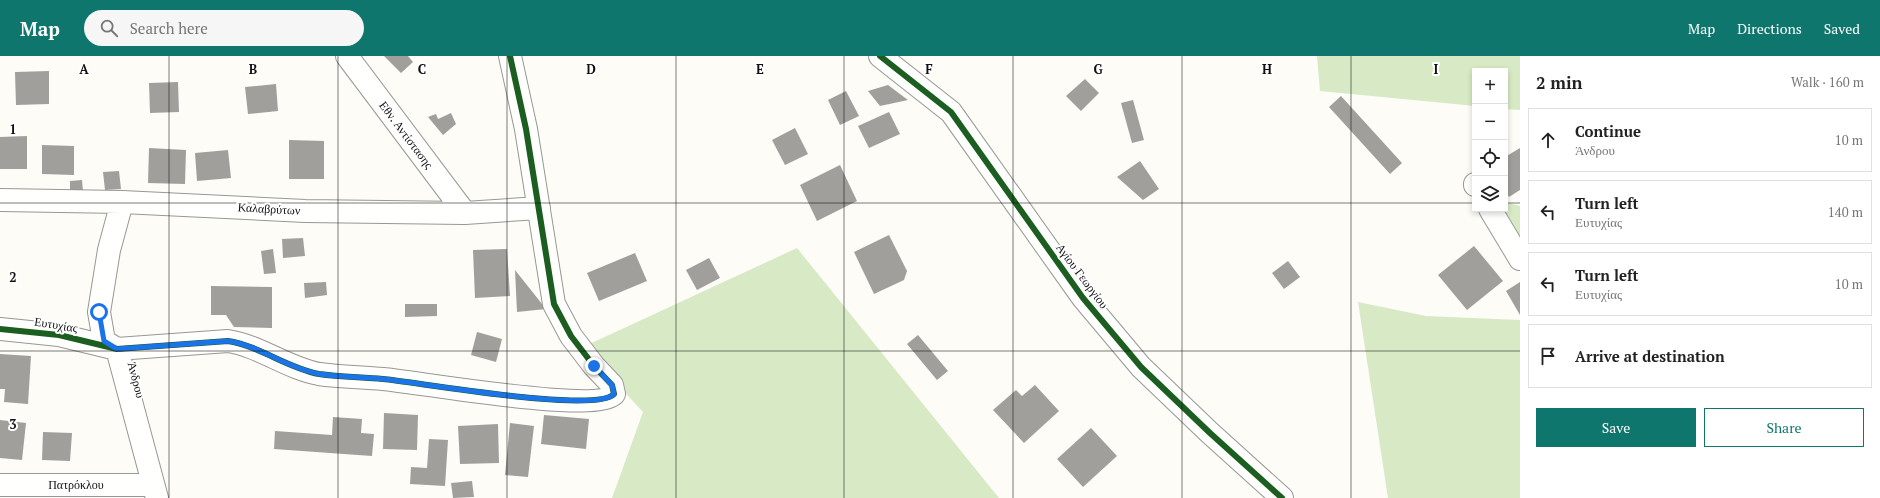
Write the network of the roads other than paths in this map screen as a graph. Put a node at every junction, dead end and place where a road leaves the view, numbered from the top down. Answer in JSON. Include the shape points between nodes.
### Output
{"nodes":[{"id":1,"x":347,"y":56,"type":"edge"},
{"id":2,"x":510,"y":56,"type":"edge"},
{"id":3,"x":880,"y":56,"type":"edge"},
{"id":4,"x":0,"y":200,"type":"edge"},
{"id":5,"x":122,"y":202,"type":"junction"},
{"id":6,"x":538,"y":208,"type":"junction"},
{"id":7,"x":1492,"y":212,"type":"edge"},
{"id":8,"x":465,"y":213,"type":"junction"},
{"id":9,"x":1520,"y":259,"type":"edge"},
{"id":10,"x":0,"y":329,"type":"edge"},
{"id":11,"x":117,"y":349,"type":"junction"},
{"id":12,"x":0,"y":485,"type":"edge"},
{"id":13,"x":91,"y":492,"type":"edge"},
{"id":14,"x":154,"y":492,"type":"edge"},
{"id":15,"x":1282,"y":498,"type":"edge"}],
"edges":[{"from":1,"to":8,"type":"street","name":"Εθν. Αντίστασης"},
{"from":2,"to":6,"type":"street","via":[[526,129]]},
{"from":3,"to":15,"type":"street","name":"Αγίου Γεωργίου","via":[[951,112],[1082,298],[1141,366],[1210,434]]},
{"from":4,"to":5,"type":"street","name":"Καλαβρύτων"},
{"from":5,"to":8,"type":"street","name":"Καλαβρύτων","via":[[305,211]]},
{"from":5,"to":11,"type":"street","name":"Άνδρου","via":[[109,250],[99,312],[104,341]]},
{"from":6,"to":8,"type":"street","name":"Καλαβρύτων"},
{"from":6,"to":11,"type":"street","name":"Ευτυχίας","via":[[554,304],[571,336],[612,385],[614,394],[611,398],[591,401],[549,400],[383,379],[319,374],[300,369],[241,343],[228,341]]},
{"from":7,"to":9,"type":"street"},
{"from":10,"to":11,"type":"street","name":"Ευτυχίας","via":[[58,335]]},
{"from":11,"to":14,"type":"street","name":"Άνδρου"},
{"from":12,"to":13,"type":"street","name":"Πατρόκλου"},
{"from":13,"to":14,"type":"street","name":"Πατρόκλου"}]}
